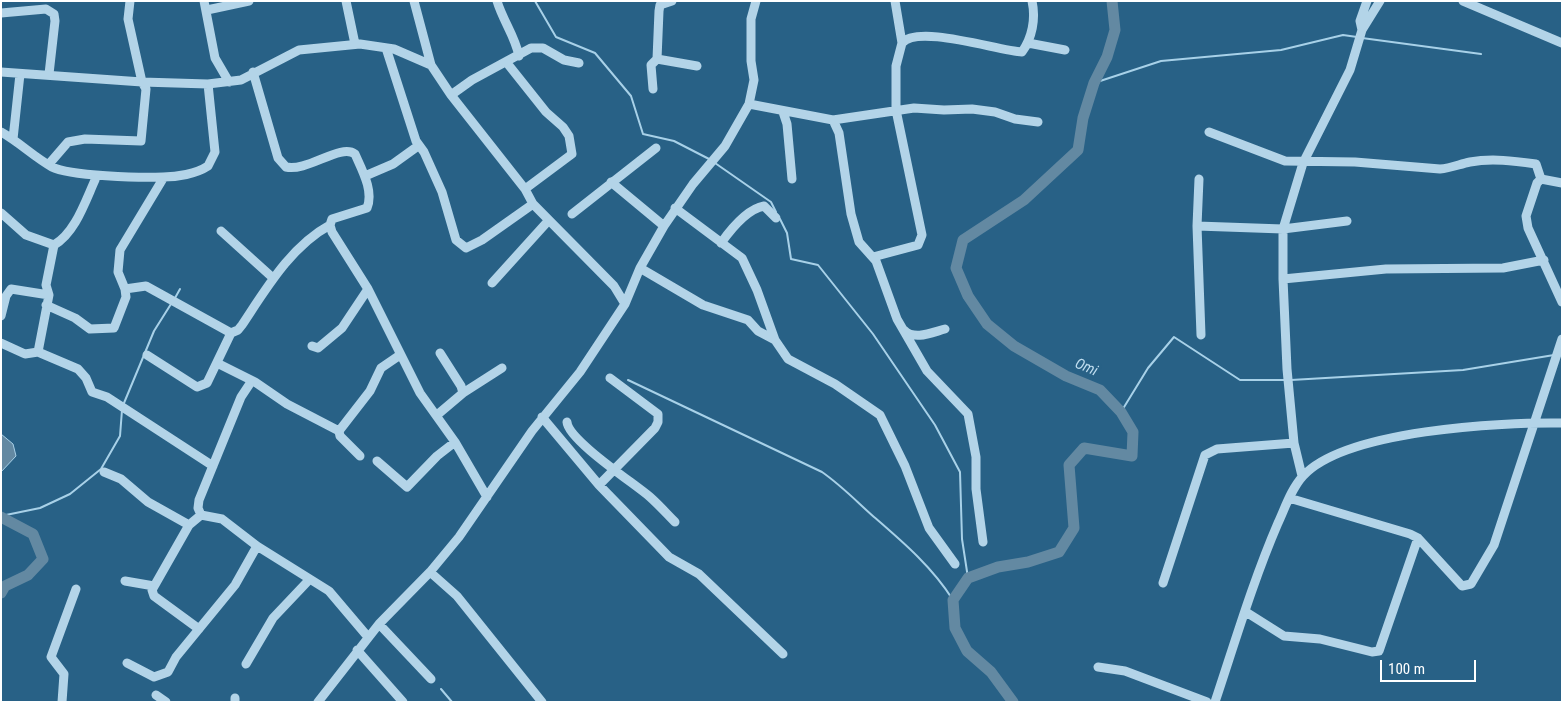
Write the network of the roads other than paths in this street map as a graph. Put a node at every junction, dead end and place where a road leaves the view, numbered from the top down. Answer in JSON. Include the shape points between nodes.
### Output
{"nodes":[{"id":1,"x":130,"y":1,"type":"edge"},
{"id":2,"x":249,"y":1,"type":"edge"},
{"id":3,"x":346,"y":1,"type":"edge"},
{"id":4,"x":414,"y":1,"type":"edge"},
{"id":5,"x":497,"y":1,"type":"edge"},
{"id":6,"x":672,"y":1,"type":"edge"},
{"id":7,"x":756,"y":1,"type":"edge"},
{"id":8,"x":895,"y":1,"type":"edge"},
{"id":9,"x":1032,"y":1,"type":"edge"},
{"id":10,"x":1367,"y":1,"type":"edge"},
{"id":11,"x":1380,"y":1,"type":"edge"},
{"id":12,"x":1463,"y":1,"type":"edge"},
{"id":13,"x":206,"y":6,"type":"edge"},
{"id":14,"x":1,"y":13,"type":"edge"},
{"id":15,"x":1361,"y":33,"type":"junction"},
{"id":16,"x":902,"y":43,"type":"junction"},
{"id":17,"x":1028,"y":43,"type":"junction"},
{"id":18,"x":1562,"y":43,"type":"edge"},
{"id":19,"x":355,"y":44,"type":"junction"},
{"id":20,"x":386,"y":48,"type":"junction"},
{"id":21,"x":1065,"y":50,"type":"dead end"},
{"id":22,"x":519,"y":56,"type":"junction"},
{"id":23,"x":657,"y":59,"type":"junction"},
{"id":24,"x":507,"y":63,"type":"junction"},
{"id":25,"x":579,"y":63,"type":"dead end"},
{"id":26,"x":431,"y":65,"type":"junction"},
{"id":27,"x":697,"y":66,"type":"dead end"},
{"id":28,"x":1,"y":72,"type":"edge"},
{"id":29,"x":253,"y":72,"type":"junction"},
{"id":30,"x":20,"y":74,"type":"junction"},
{"id":31,"x":49,"y":74,"type":"junction"},
{"id":32,"x":142,"y":82,"type":"junction"},
{"id":33,"x":229,"y":82,"type":"junction"},
{"id":34,"x":208,"y":84,"type":"junction"},
{"id":35,"x":653,"y":89,"type":"dead end"},
{"id":36,"x":451,"y":95,"type":"junction"},
{"id":37,"x":750,"y":104,"type":"junction"},
{"id":38,"x":896,"y":110,"type":"junction"},
{"id":39,"x":784,"y":112,"type":"junction"},
{"id":40,"x":833,"y":120,"type":"junction"},
{"id":41,"x":1038,"y":122,"type":"dead end"},
{"id":42,"x":1,"y":132,"type":"edge"},
{"id":43,"x":1209,"y":132,"type":"dead end"},
{"id":44,"x":13,"y":139,"type":"junction"},
{"id":45,"x":418,"y":146,"type":"junction"},
{"id":46,"x":656,"y":148,"type":"dead end"},
{"id":47,"x":1303,"y":163,"type":"junction"},
{"id":48,"x":49,"y":164,"type":"junction"},
{"id":49,"x":94,"y":176,"type":"junction"},
{"id":50,"x":365,"y":176,"type":"junction"},
{"id":51,"x":164,"y":177,"type":"junction"},
{"id":52,"x":792,"y":179,"type":"dead end"},
{"id":53,"x":1199,"y":179,"type":"dead end"},
{"id":54,"x":1541,"y":179,"type":"junction"},
{"id":55,"x":611,"y":182,"type":"junction"},
{"id":56,"x":1562,"y":183,"type":"edge"},
{"id":57,"x":525,"y":189,"type":"junction"},
{"id":58,"x":534,"y":204,"type":"junction"},
{"id":59,"x":675,"y":208,"type":"junction"},
{"id":60,"x":1,"y":213,"type":"edge"},
{"id":61,"x":572,"y":214,"type":"dead end"},
{"id":62,"x":776,"y":218,"type":"dead end"},
{"id":63,"x":549,"y":220,"type":"junction"},
{"id":64,"x":1347,"y":221,"type":"dead end"},
{"id":65,"x":330,"y":226,"type":"junction"},
{"id":66,"x":664,"y":226,"type":"junction"},
{"id":67,"x":1197,"y":226,"type":"junction"},
{"id":68,"x":1284,"y":229,"type":"junction"},
{"id":69,"x":221,"y":231,"type":"dead end"},
{"id":70,"x":721,"y":243,"type":"junction"},
{"id":71,"x":54,"y":245,"type":"junction"},
{"id":72,"x":873,"y":256,"type":"junction"},
{"id":73,"x":1544,"y":260,"type":"junction"},
{"id":74,"x":640,"y":268,"type":"junction"},
{"id":75,"x":273,"y":278,"type":"junction"},
{"id":76,"x":1283,"y":279,"type":"junction"},
{"id":77,"x":492,"y":282,"type":"dead end"},
{"id":78,"x":125,"y":289,"type":"junction"},
{"id":79,"x":368,"y":289,"type":"junction"},
{"id":80,"x":48,"y":300,"type":"junction"},
{"id":81,"x":1562,"y":302,"type":"edge"},
{"id":82,"x":625,"y":304,"type":"junction"},
{"id":83,"x":1,"y":316,"type":"edge"},
{"id":84,"x":903,"y":328,"type":"junction"},
{"id":85,"x":945,"y":329,"type":"dead end"},
{"id":86,"x":231,"y":333,"type":"junction"},
{"id":87,"x":1201,"y":336,"type":"dead end"},
{"id":88,"x":1562,"y":338,"type":"edge"},
{"id":89,"x":776,"y":340,"type":"junction"},
{"id":90,"x":1,"y":343,"type":"edge"},
{"id":91,"x":312,"y":346,"type":"dead end"},
{"id":92,"x":38,"y":352,"type":"junction"},
{"id":93,"x":440,"y":353,"type":"dead end"},
{"id":94,"x":147,"y":355,"type":"dead end"},
{"id":95,"x":400,"y":355,"type":"junction"},
{"id":96,"x":217,"y":363,"type":"junction"},
{"id":97,"x":502,"y":368,"type":"dead end"},
{"id":98,"x":610,"y":378,"type":"dead end"},
{"id":99,"x":252,"y":382,"type":"junction"},
{"id":100,"x":462,"y":393,"type":"junction"},
{"id":101,"x":437,"y":415,"type":"junction"},
{"id":102,"x":542,"y":417,"type":"junction"},
{"id":103,"x":567,"y":422,"type":"dead end"},
{"id":104,"x":1533,"y":422,"type":"junction"},
{"id":105,"x":1562,"y":423,"type":"edge"},
{"id":106,"x":339,"y":431,"type":"junction"},
{"id":107,"x":455,"y":442,"type":"junction"},
{"id":108,"x":1294,"y":443,"type":"junction"},
{"id":109,"x":360,"y":456,"type":"dead end"},
{"id":110,"x":376,"y":461,"type":"dead end"},
{"id":111,"x":213,"y":466,"type":"junction"},
{"id":112,"x":614,"y":471,"type":"junction"},
{"id":113,"x":104,"y":472,"type":"dead end"},
{"id":114,"x":1302,"y":476,"type":"junction"},
{"id":115,"x":599,"y":485,"type":"junction"},
{"id":116,"x":487,"y":497,"type":"junction"},
{"id":117,"x":1289,"y":498,"type":"junction"},
{"id":118,"x":201,"y":515,"type":"junction"},
{"id":119,"x":674,"y":522,"type":"dead end"},
{"id":120,"x":189,"y":526,"type":"junction"},
{"id":121,"x":1418,"y":538,"type":"junction"},
{"id":122,"x":983,"y":542,"type":"dead end"},
{"id":123,"x":257,"y":546,"type":"junction"},
{"id":124,"x":956,"y":564,"type":"dead end"},
{"id":125,"x":430,"y":572,"type":"junction"},
{"id":126,"x":308,"y":580,"type":"junction"},
{"id":127,"x":125,"y":581,"type":"dead end"},
{"id":128,"x":1163,"y":583,"type":"dead end"},
{"id":129,"x":154,"y":586,"type":"junction"},
{"id":130,"x":76,"y":589,"type":"dead end"},
{"id":131,"x":1246,"y":612,"type":"junction"},
{"id":132,"x":380,"y":624,"type":"junction"},
{"id":133,"x":199,"y":630,"type":"junction"},
{"id":134,"x":368,"y":637,"type":"junction"},
{"id":135,"x":357,"y":650,"type":"junction"},
{"id":136,"x":783,"y":654,"type":"dead end"},
{"id":137,"x":127,"y":663,"type":"dead end"},
{"id":138,"x":246,"y":664,"type":"dead end"},
{"id":139,"x":1098,"y":667,"type":"dead end"},
{"id":140,"x":431,"y":679,"type":"dead end"},
{"id":141,"x":156,"y":695,"type":"dead end"},
{"id":142,"x":62,"y":702,"type":"edge"},
{"id":143,"x":166,"y":702,"type":"edge"},
{"id":144,"x":318,"y":702,"type":"edge"},
{"id":145,"x":403,"y":702,"type":"edge"},
{"id":146,"x":542,"y":702,"type":"edge"},
{"id":147,"x":1207,"y":702,"type":"edge"},
{"id":148,"x":1215,"y":702,"type":"edge"}],
"edges":[{"from":1,"to":32,"type":"street","via":[[128,19]]},
{"from":2,"to":13,"type":"street"},
{"from":3,"to":19,"type":"street"},
{"from":4,"to":26,"type":"street"},
{"from":5,"to":22,"type":"street"},
{"from":6,"to":23,"type":"street","via":[[660,5]]},
{"from":7,"to":37,"type":"street","via":[[752,19],[754,80]]},
{"from":8,"to":16,"type":"street"},
{"from":9,"to":17,"type":"street","via":[[1034,10]]},
{"from":10,"to":15,"type":"street","via":[[1360,21]]},
{"from":11,"to":15,"type":"street"},
{"from":12,"to":18,"type":"street"},
{"from":13,"to":33,"type":"street","via":[[215,58]]},
{"from":14,"to":31,"type":"street","via":[[46,9],[54,14],[56,21]]},
{"from":15,"to":47,"type":"street","via":[[1350,70]]},
{"from":16,"to":17,"type":"street","via":[[913,37],[958,39],[1010,52],[1022,52]]},
{"from":16,"to":38,"type":"street","via":[[896,66]]},
{"from":17,"to":21,"type":"street"},
{"from":19,"to":20,"type":"street"},
{"from":19,"to":29,"type":"street","via":[[299,50]]},
{"from":20,"to":26,"type":"street"},
{"from":20,"to":45,"type":"street"},
{"from":22,"to":24,"type":"street"},
{"from":22,"to":25,"type":"street","via":[[531,48],[543,48],[564,60]]},
{"from":23,"to":27,"type":"street"},
{"from":23,"to":35,"type":"street","via":[[651,65]]},
{"from":24,"to":36,"type":"street","via":[[472,80]]},
{"from":24,"to":57,"type":"street","via":[[546,112],[563,126],[569,136],[572,154]]},
{"from":26,"to":36,"type":"street"},
{"from":28,"to":30,"type":"street"},
{"from":29,"to":33,"type":"street"},
{"from":29,"to":50,"type":"street","via":[[278,158],[286,167],[302,167],[343,151],[352,151]]},
{"from":30,"to":31,"type":"street"},
{"from":30,"to":44,"type":"street"},
{"from":31,"to":32,"type":"street"},
{"from":32,"to":34,"type":"street"},
{"from":32,"to":48,"type":"street","via":[[146,89],[141,141],[85,139],[68,142]]},
{"from":33,"to":34,"type":"street"},
{"from":34,"to":51,"type":"street","via":[[215,141],[213,161],[203,170]]},
{"from":36,"to":57,"type":"street"},
{"from":37,"to":39,"type":"street"},
{"from":37,"to":59,"type":"street","via":[[725,146]]},
{"from":38,"to":40,"type":"street"},
{"from":38,"to":41,"type":"street","via":[[972,109]]},
{"from":38,"to":72,"type":"street","via":[[922,235],[918,245]]},
{"from":39,"to":40,"type":"street"},
{"from":39,"to":52,"type":"street"},
{"from":40,"to":72,"type":"street","via":[[839,133],[851,214],[859,242]]},
{"from":42,"to":44,"type":"street"},
{"from":43,"to":47,"type":"street","via":[[1285,162]]},
{"from":44,"to":48,"type":"street"},
{"from":45,"to":50,"type":"street","via":[[393,164]]},
{"from":45,"to":58,"type":"street","via":[[424,152],[442,192],[460,245],[466,248],[482,240]]},
{"from":46,"to":55,"type":"street"},
{"from":47,"to":54,"type":"street","via":[[1355,162],[1440,169],[1470,162],[1501,160],[1536,164]]},
{"from":47,"to":68,"type":"street"},
{"from":48,"to":49,"type":"street"},
{"from":49,"to":51,"type":"street"},
{"from":49,"to":71,"type":"street","via":[[95,180],[65,239]]},
{"from":50,"to":65,"type":"street","via":[[371,199],[367,208],[335,217]]},
{"from":51,"to":78,"type":"street","via":[[120,250],[118,272]]},
{"from":53,"to":67,"type":"street"},
{"from":54,"to":56,"type":"street"},
{"from":54,"to":73,"type":"street","via":[[1537,182],[1526,216],[1528,228]]},
{"from":55,"to":61,"type":"street"},
{"from":55,"to":66,"type":"street"},
{"from":57,"to":58,"type":"street"},
{"from":58,"to":63,"type":"street"},
{"from":59,"to":66,"type":"street"},
{"from":59,"to":70,"type":"street"},
{"from":60,"to":71,"type":"street","via":[[26,235]]},
{"from":62,"to":70,"type":"street","via":[[764,206],[757,207],[730,230]]},
{"from":63,"to":77,"type":"street"},
{"from":63,"to":82,"type":"street","via":[[614,286]]},
{"from":64,"to":68,"type":"street"},
{"from":65,"to":75,"type":"street","via":[[314,234]]},
{"from":65,"to":79,"type":"street"},
{"from":66,"to":74,"type":"street"},
{"from":67,"to":68,"type":"street"},
{"from":67,"to":87,"type":"street"},
{"from":68,"to":76,"type":"street"},
{"from":69,"to":75,"type":"street"},
{"from":70,"to":89,"type":"street","via":[[734,251],[746,265]]},
{"from":71,"to":80,"type":"street","via":[[46,285]]},
{"from":72,"to":84,"type":"street"},
{"from":73,"to":76,"type":"street","via":[[1503,268],[1386,269]]},
{"from":73,"to":81,"type":"street"},
{"from":74,"to":82,"type":"street"},
{"from":74,"to":89,"type":"street","via":[[703,305],[748,320],[758,331]]},
{"from":75,"to":86,"type":"street","via":[[242,325]]},
{"from":76,"to":108,"type":"street"},
{"from":78,"to":80,"type":"street","via":[[123,307],[114,328],[90,329]]},
{"from":78,"to":86,"type":"street","via":[[146,286]]},
{"from":79,"to":91,"type":"street","via":[[342,328],[318,348]]},
{"from":79,"to":95,"type":"street"},
{"from":80,"to":83,"type":"street","via":[[11,289]]},
{"from":80,"to":92,"type":"street"},
{"from":82,"to":102,"type":"street","via":[[580,372]]},
{"from":84,"to":85,"type":"street","via":[[908,334],[918,336]]},
{"from":84,"to":122,"type":"street","via":[[927,371],[968,414],[976,457],[976,489]]},
{"from":86,"to":96,"type":"street"},
{"from":88,"to":104,"type":"street"},
{"from":89,"to":124,"type":"street","via":[[788,359],[835,384],[880,415],[906,466],[929,528]]},
{"from":90,"to":92,"type":"street","via":[[25,354]]},
{"from":92,"to":111,"type":"street","via":[[78,369],[92,392],[107,397]]},
{"from":93,"to":100,"type":"street"},
{"from":94,"to":96,"type":"street","via":[[197,387],[207,383]]},
{"from":95,"to":101,"type":"street","via":[[420,393]]},
{"from":95,"to":106,"type":"street","via":[[381,368],[370,391]]},
{"from":96,"to":99,"type":"street"},
{"from":97,"to":100,"type":"street"},
{"from":98,"to":112,"type":"street","via":[[658,414],[659,419]]},
{"from":99,"to":106,"type":"street"},
{"from":99,"to":111,"type":"street"},
{"from":100,"to":101,"type":"street"},
{"from":101,"to":107,"type":"street"},
{"from":102,"to":115,"type":"street"},
{"from":102,"to":116,"type":"street"},
{"from":103,"to":112,"type":"street","via":[[576,436]]},
{"from":104,"to":105,"type":"street"},
{"from":104,"to":114,"type":"street","via":[[1398,435],[1323,461]]},
{"from":104,"to":121,"type":"street","via":[[1494,545],[1470,584],[1462,586]]},
{"from":106,"to":109,"type":"street"},
{"from":107,"to":110,"type":"street","via":[[407,487]]},
{"from":107,"to":116,"type":"street"},
{"from":108,"to":114,"type":"street"},
{"from":108,"to":128,"type":"street","via":[[1217,449],[1205,456]]},
{"from":111,"to":118,"type":"street","via":[[199,500]]},
{"from":112,"to":115,"type":"street"},
{"from":112,"to":119,"type":"street","via":[[650,498]]},
{"from":113,"to":120,"type":"street","via":[[121,479],[148,502]]},
{"from":114,"to":117,"type":"street"},
{"from":115,"to":136,"type":"street","via":[[669,557],[699,574]]},
{"from":116,"to":125,"type":"street"},
{"from":117,"to":121,"type":"street"},
{"from":117,"to":131,"type":"street"},
{"from":118,"to":120,"type":"street"},
{"from":118,"to":123,"type":"street","via":[[222,519]]},
{"from":120,"to":129,"type":"street"},
{"from":121,"to":131,"type":"street","via":[[1379,650],[1372,652],[1320,639],[1284,636]]},
{"from":123,"to":126,"type":"street"},
{"from":123,"to":133,"type":"street","via":[[234,585]]},
{"from":125,"to":132,"type":"street"},
{"from":125,"to":146,"type":"street","via":[[457,596]]},
{"from":126,"to":134,"type":"street","via":[[328,591]]},
{"from":126,"to":138,"type":"street","via":[[273,618]]},
{"from":127,"to":129,"type":"street"},
{"from":129,"to":133,"type":"street","via":[[154,596]]},
{"from":130,"to":142,"type":"street","via":[[51,657],[64,674]]},
{"from":131,"to":148,"type":"street"},
{"from":132,"to":134,"type":"street"},
{"from":132,"to":140,"type":"street"},
{"from":133,"to":137,"type":"street","via":[[168,672],[154,677]]},
{"from":134,"to":135,"type":"street"},
{"from":135,"to":144,"type":"street"},
{"from":135,"to":145,"type":"street"},
{"from":139,"to":147,"type":"street","via":[[1125,671]]},
{"from":141,"to":143,"type":"street"}]}
